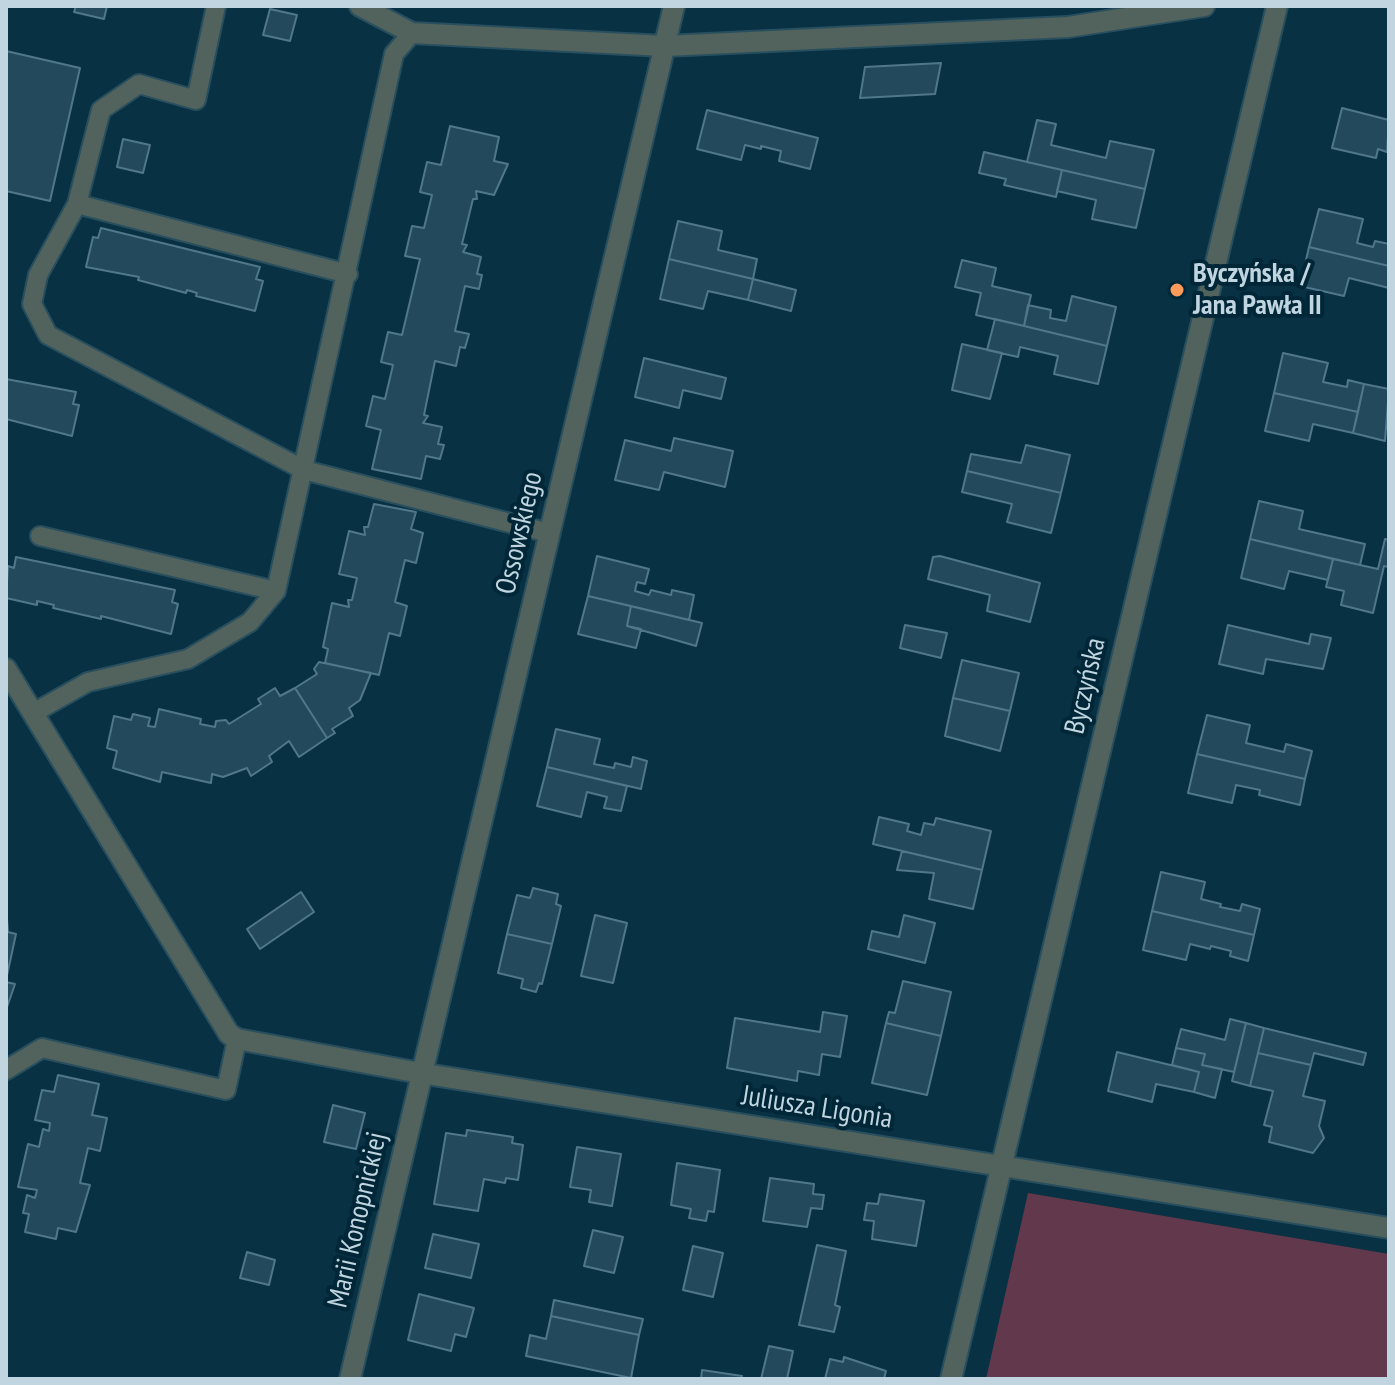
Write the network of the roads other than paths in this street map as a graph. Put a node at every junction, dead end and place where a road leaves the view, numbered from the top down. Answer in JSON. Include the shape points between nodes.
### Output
{"nodes":[{"id":1,"x":216,"y":6,"type":"edge"},
{"id":2,"x":360,"y":6,"type":"edge"},
{"id":3,"x":674,"y":6,"type":"edge"},
{"id":4,"x":1204,"y":6,"type":"edge"},
{"id":5,"x":1277,"y":6,"type":"edge"},
{"id":6,"x":412,"y":33,"type":"junction"},
{"id":7,"x":665,"y":46,"type":"junction"},
{"id":8,"x":77,"y":204,"type":"junction"},
{"id":9,"x":348,"y":274,"type":"junction"},
{"id":10,"x":304,"y":470,"type":"junction"},
{"id":11,"x":549,"y":533,"type":"junction"},
{"id":12,"x":40,"y":536,"type":"dead end"},
{"id":13,"x":276,"y":591,"type":"junction"},
{"id":14,"x":6,"y":669,"type":"edge"},
{"id":15,"x":35,"y":712,"type":"junction"},
{"id":16,"x":237,"y":1039,"type":"junction"},
{"id":17,"x":6,"y":1070,"type":"edge"},
{"id":18,"x":420,"y":1073,"type":"junction"},
{"id":19,"x":1000,"y":1167,"type":"junction"},
{"id":20,"x":1389,"y":1228,"type":"edge"},
{"id":21,"x":350,"y":1379,"type":"edge"},
{"id":22,"x":951,"y":1379,"type":"edge"}],
"edges":[{"from":1,"to":8,"type":"lane","via":[[196,100],[139,84],[101,110]]},
{"from":2,"to":6,"type":"street"},
{"from":3,"to":7,"type":"street","name":"Ossowskiego"},
{"from":4,"to":7,"type":"street","via":[[1068,27]]},
{"from":5,"to":19,"type":"street","name":"Byczyńska"},
{"from":6,"to":7,"type":"street"},
{"from":6,"to":9,"type":"lane","via":[[394,54]]},
{"from":7,"to":11,"type":"street","name":"Ossowskiego"},
{"from":8,"to":9,"type":"lane"},
{"from":8,"to":10,"type":"lane","via":[[38,275],[32,304],[48,335]]},
{"from":9,"to":10,"type":"lane"},
{"from":10,"to":11,"type":"lane"},
{"from":10,"to":13,"type":"lane"},
{"from":11,"to":18,"type":"street","name":"Ossowskiego"},
{"from":12,"to":13,"type":"lane"},
{"from":13,"to":15,"type":"lane","via":[[250,622],[188,659],[88,682]]},
{"from":14,"to":15,"type":"street"},
{"from":15,"to":16,"type":"street","via":[[229,1034]]},
{"from":16,"to":17,"type":"lane","via":[[226,1090],[42,1048]]},
{"from":16,"to":18,"type":"street","name":"Juliusza Ligonia"},
{"from":18,"to":19,"type":"street","name":"Juliusza Ligonia"},
{"from":18,"to":21,"type":"street","name":"Marii Konopnickiej"},
{"from":19,"to":20,"type":"street","name":"Juliusza Ligonia"},
{"from":19,"to":22,"type":"street","name":"Byczyńska"}]}
